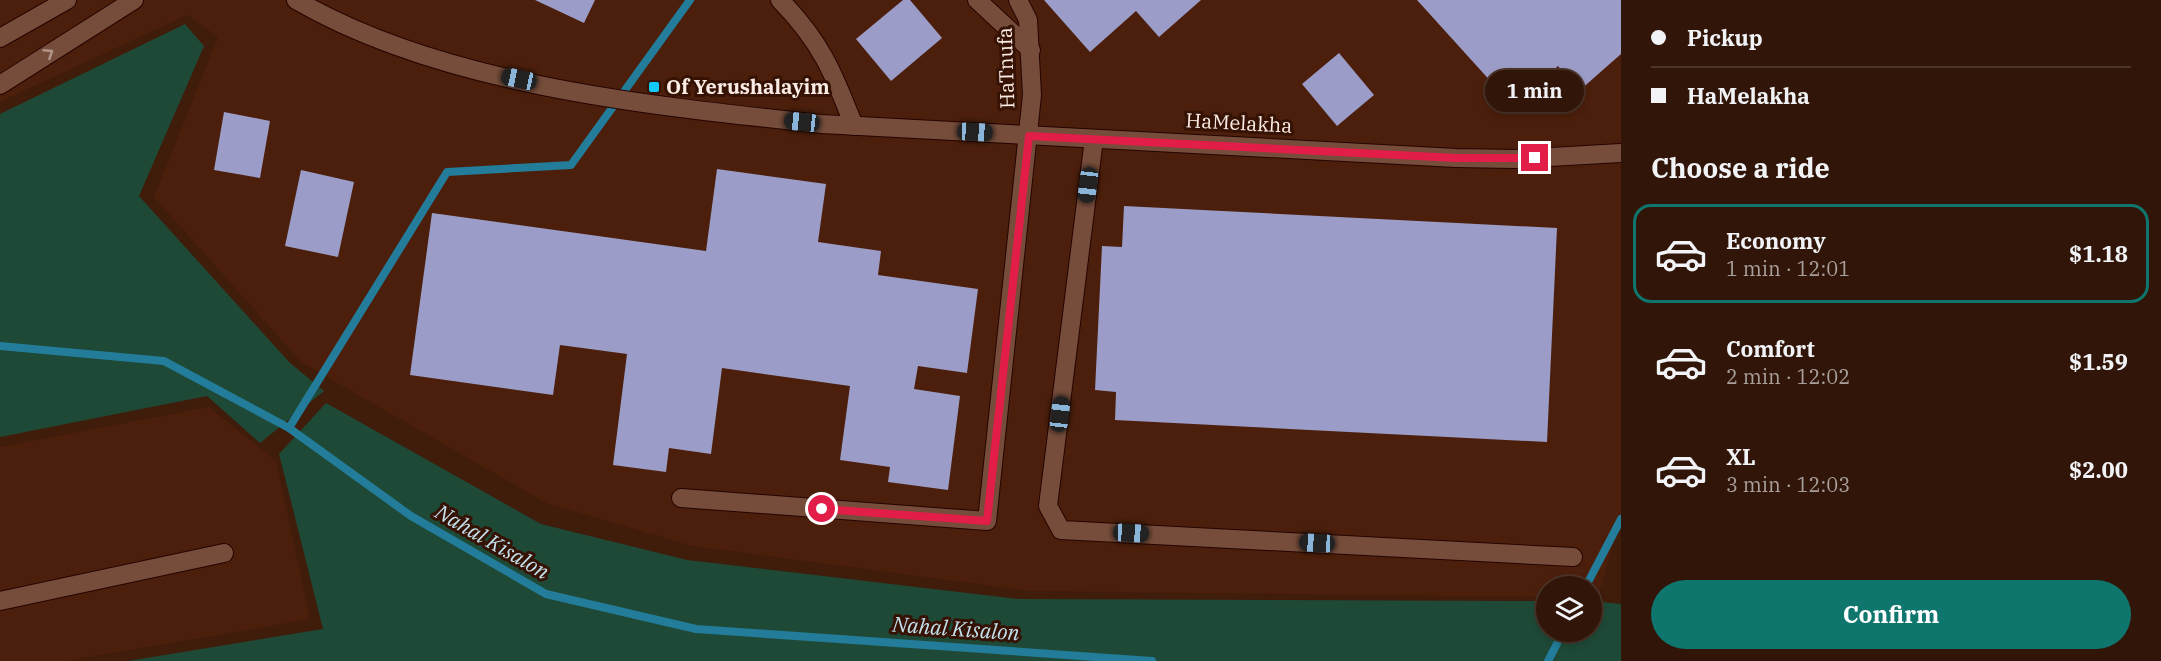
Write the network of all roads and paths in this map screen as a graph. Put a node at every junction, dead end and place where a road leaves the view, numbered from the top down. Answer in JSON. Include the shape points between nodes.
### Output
{"nodes":[{"id":1,"x":67,"y":0,"type":"edge"},
{"id":2,"x":134,"y":0,"type":"edge"},
{"id":3,"x":780,"y":0,"type":"edge"},
{"id":4,"x":977,"y":0,"type":"edge"},
{"id":5,"x":1018,"y":0,"type":"edge"},
{"id":6,"x":306,"y":2,"type":"edge"},
{"id":7,"x":0,"y":38,"type":"edge"},
{"id":8,"x":1031,"y":50,"type":"junction"},
{"id":9,"x":0,"y":85,"type":"edge"},
{"id":10,"x":854,"y":126,"type":"junction"},
{"id":11,"x":1029,"y":136,"type":"junction"},
{"id":12,"x":1094,"y":139,"type":"junction"},
{"id":13,"x":1621,"y":153,"type":"edge"},
{"id":14,"x":681,"y":498,"type":"dead end"},
{"id":15,"x":224,"y":553,"type":"dead end"},
{"id":16,"x":1573,"y":556,"type":"dead end"},
{"id":17,"x":0,"y":601,"type":"edge"}],
"edges":[{"from":1,"to":7,"type":"street"},
{"from":9,"to":2,"type":"street","one_way":true},
{"from":3,"to":10,"type":"street","via":[[806,26],[830,66]]},
{"from":4,"to":8,"type":"street"},
{"from":5,"to":8,"type":"street","name":"HaTnufa","via":[[1028,20]]},
{"from":6,"to":10,"type":"street","name":"HaMelakha","via":[[396,46],[468,68],[581,92],[712,112]]},
{"from":8,"to":11,"type":"street","name":"HaTnufa"},
{"from":10,"to":11,"type":"street","name":"HaMelakha"},
{"from":11,"to":12,"type":"street","name":"HaMelakha"},
{"from":11,"to":14,"type":"street","name":"HaTnufa","via":[[987,521]]},
{"from":12,"to":13,"type":"street","name":"HaMelakha","via":[[1476,159]]},
{"from":12,"to":16,"type":"street","via":[[1048,506],[1061,530]]},
{"from":15,"to":17,"type":"street"}]}
